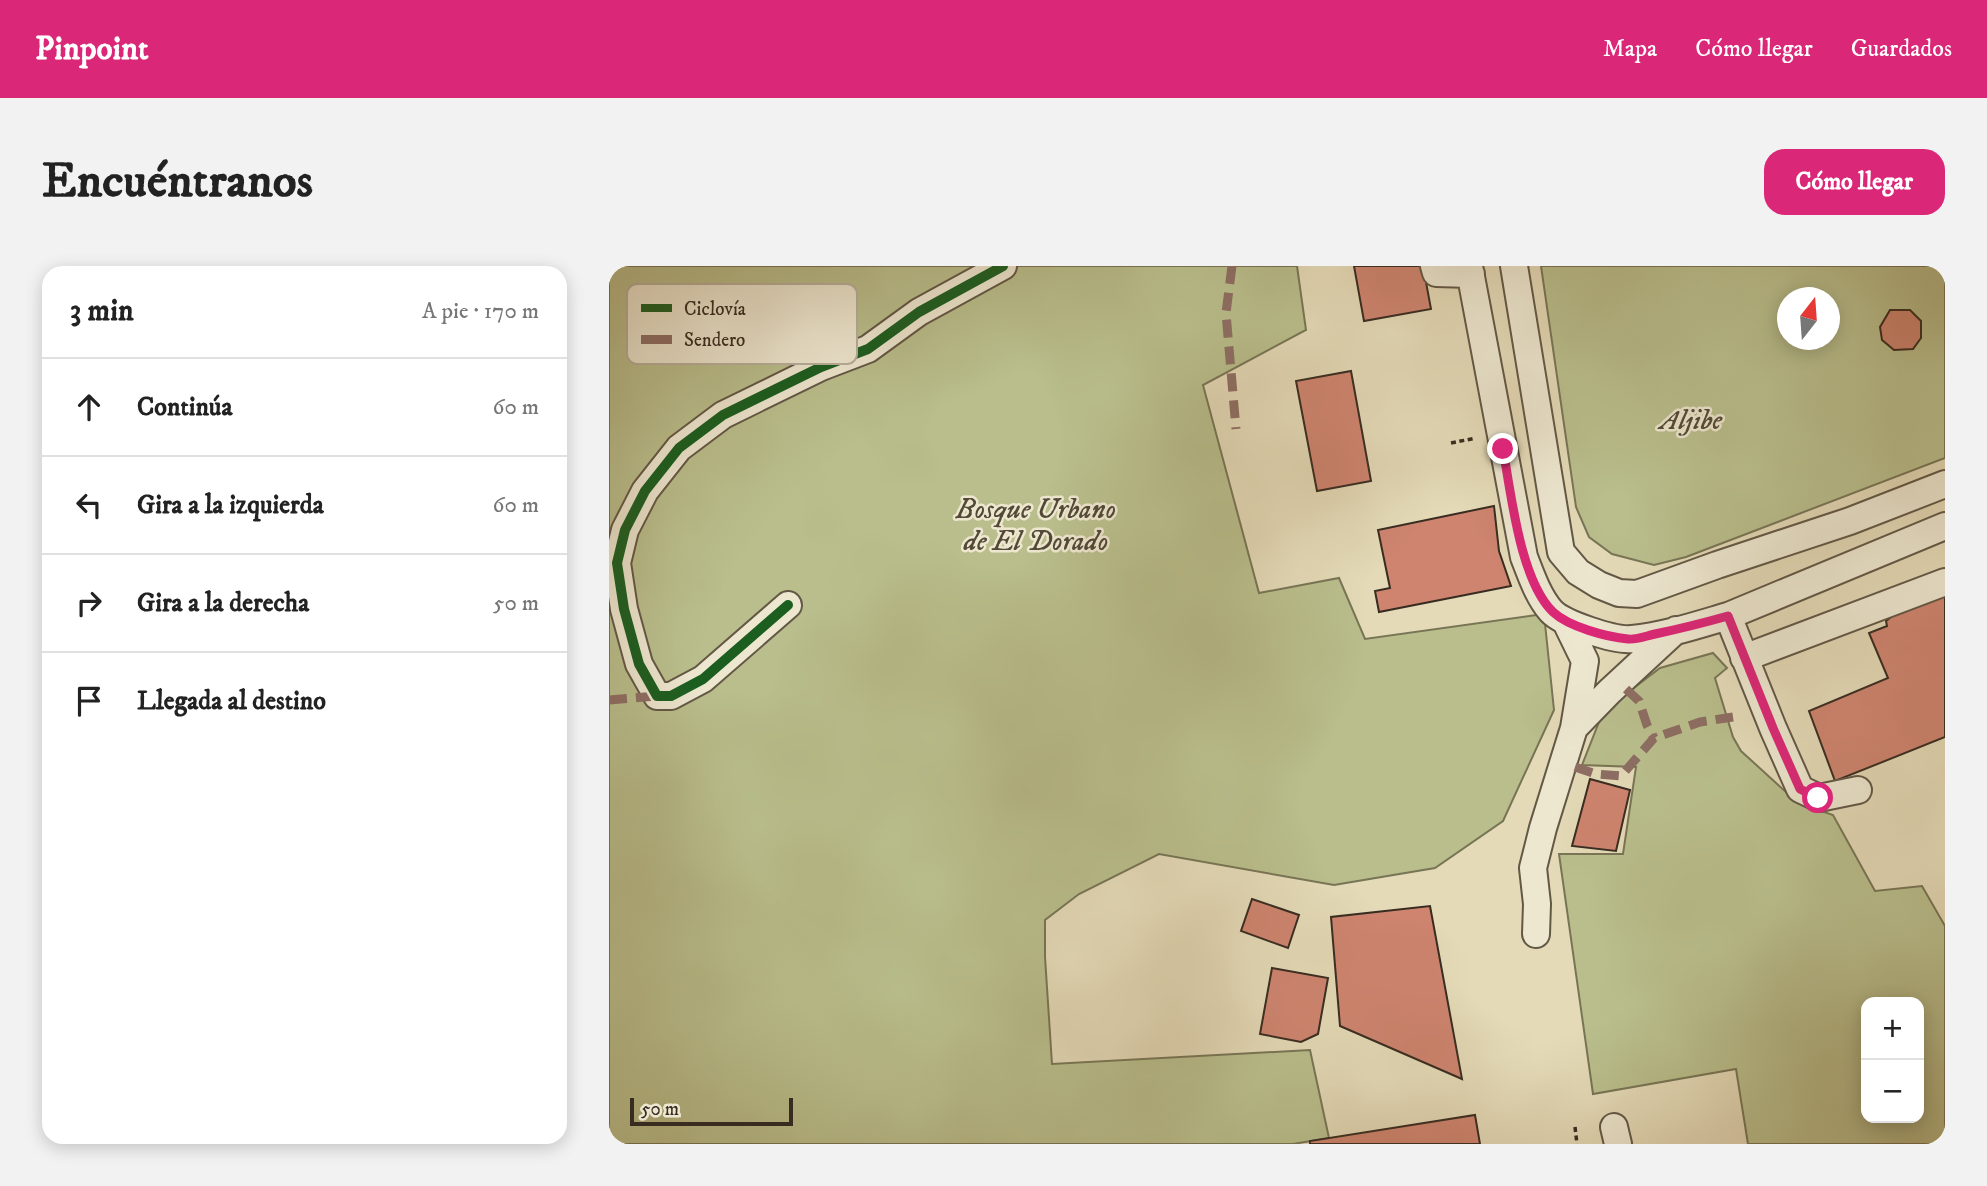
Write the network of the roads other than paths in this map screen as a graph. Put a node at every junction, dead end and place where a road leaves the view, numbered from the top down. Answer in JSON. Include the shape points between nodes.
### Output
{"nodes":[{"id":1,"x":1003,"y":266,"type":"edge"},
{"id":2,"x":1434,"y":266,"type":"edge"},
{"id":3,"x":1514,"y":266,"type":"edge"},
{"id":4,"x":1470,"y":270,"type":"edge"},
{"id":5,"x":857,"y":353,"type":"edge"},
{"id":6,"x":829,"y":364,"type":"edge"},
{"id":7,"x":1945,"y":484,"type":"edge"},
{"id":8,"x":1945,"y":526,"type":"edge"},
{"id":9,"x":1945,"y":582,"type":"edge"},
{"id":10,"x":788,"y":605,"type":"dead end"},
{"id":11,"x":1728,"y":616,"type":"junction"},
{"id":12,"x":1566,"y":622,"type":"junction"},
{"id":13,"x":1676,"y":630,"type":"junction"},
{"id":14,"x":1744,"y":658,"type":"junction"},
{"id":15,"x":1574,"y":728,"type":"junction"},
{"id":16,"x":1858,"y":790,"type":"dead end"},
{"id":17,"x":1536,"y":934,"type":"dead end"}],
"edges":[{"from":1,"to":5,"type":"street"},
{"from":2,"to":4,"type":"street","via":[[1436,273]]},
{"from":3,"to":7,"type":"street","via":[[1561,552],[1578,572],[1598,585],[1637,594]]},
{"from":4,"to":12,"type":"street","via":[[1524,557],[1535,585],[1552,611]]},
{"from":6,"to":10,"type":"street","via":[[723,415],[679,448],[645,491],[625,530],[618,563],[639,664],[657,696],[671,696],[703,679]]},
{"from":8,"to":11,"type":"street"},
{"from":9,"to":14,"type":"street"},
{"from":11,"to":13,"type":"street"},
{"from":11,"to":14,"type":"street"},
{"from":12,"to":13,"type":"street","via":[[1630,640]]},
{"from":12,"to":15,"type":"street","via":[[1585,662]]},
{"from":13,"to":15,"type":"street"},
{"from":14,"to":16,"type":"street","via":[[1800,789],[1818,798]]},
{"from":15,"to":17,"type":"street","via":[[1533,869]]}]}
